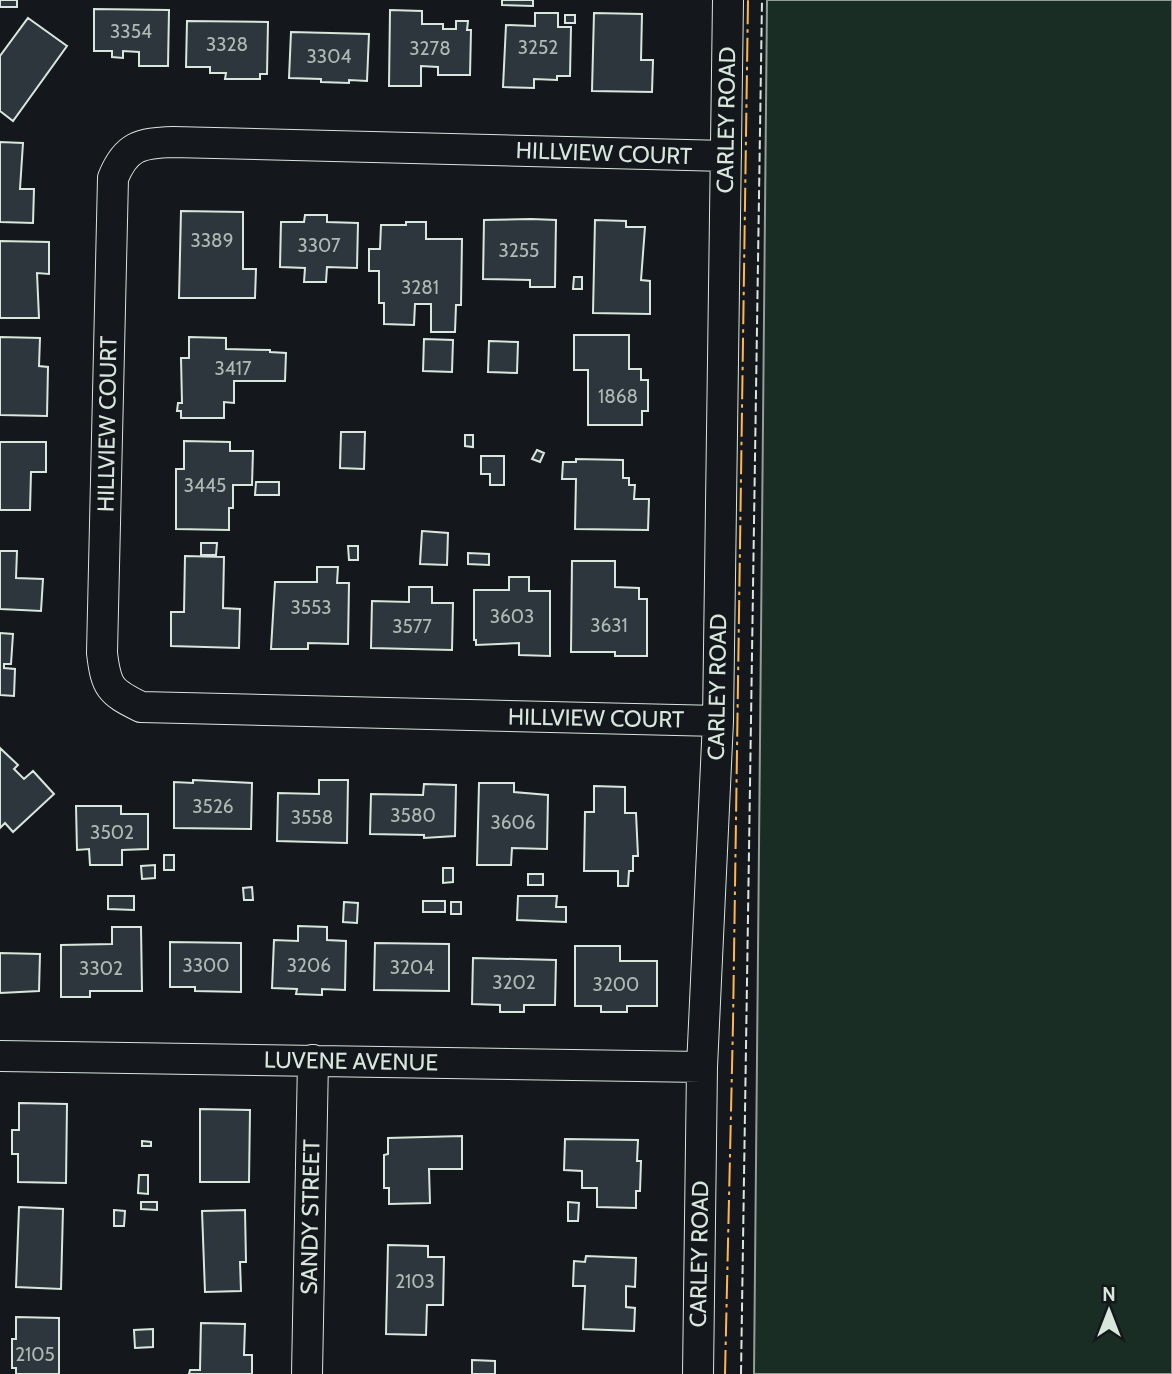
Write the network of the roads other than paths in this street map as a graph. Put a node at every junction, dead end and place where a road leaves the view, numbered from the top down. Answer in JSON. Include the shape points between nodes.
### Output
{"nodes":[{"id":1,"x":728,"y":0,"type":"edge"},
{"id":2,"x":726,"y":156,"type":"junction"},
{"id":3,"x":718,"y":721,"type":"junction"},
{"id":4,"x":0,"y":1056,"type":"edge"},
{"id":5,"x":313,"y":1060,"type":"junction"},
{"id":6,"x":702,"y":1067,"type":"junction"},
{"id":7,"x":307,"y":1374,"type":"edge"},
{"id":8,"x":698,"y":1374,"type":"edge"}],
"edges":[{"from":1,"to":2,"type":"street","name":"CARLEY ROAD"},
{"from":2,"to":3,"type":"street","name":"CARLEY ROAD"},
{"from":2,"to":3,"type":"street","name":"HILLVIEW COURT","via":[[173,142],[131,149],[113,178],[102,653],[111,687],[118,696],[141,706]]},
{"from":3,"to":6,"type":"street","name":"CARLEY ROAD"},
{"from":4,"to":5,"type":"street","name":"LUVENE AVENUE"},
{"from":5,"to":6,"type":"street","name":"LUVENE AVENUE"},
{"from":5,"to":7,"type":"street","name":"SANDY STREET"},
{"from":6,"to":8,"type":"street","name":"CARLEY ROAD"}]}
